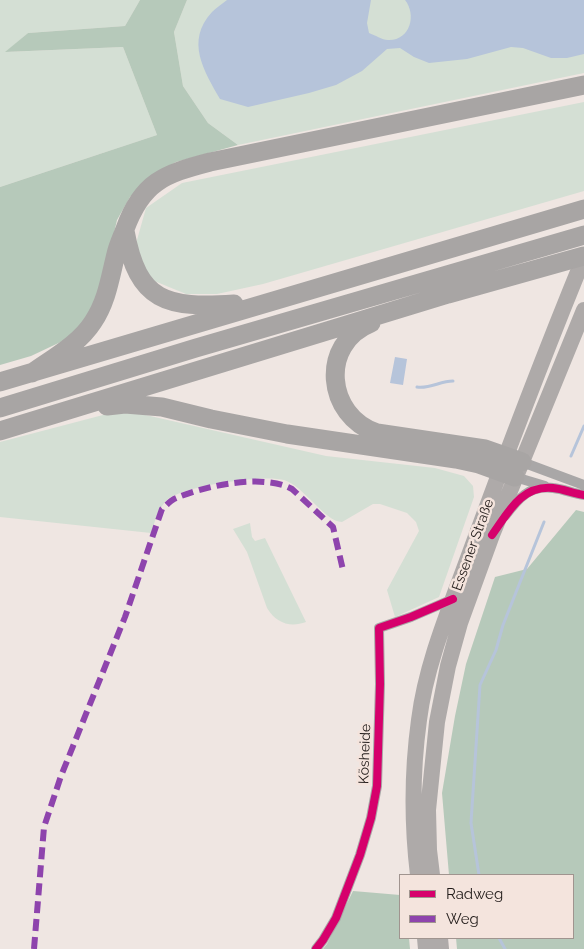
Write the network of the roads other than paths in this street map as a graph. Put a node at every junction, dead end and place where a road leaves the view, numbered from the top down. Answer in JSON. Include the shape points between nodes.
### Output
{"nodes":[{"id":1,"x":584,"y":85,"type":"edge"},
{"id":2,"x":584,"y":209,"type":"edge"},
{"id":3,"x":125,"y":231,"type":"junction"},
{"id":4,"x":579,"y":236,"type":"edge"},
{"id":5,"x":584,"y":257,"type":"edge"},
{"id":6,"x":448,"y":294,"type":"junction"},
{"id":7,"x":265,"y":302,"type":"junction"},
{"id":8,"x":584,"y":310,"type":"edge"},
{"id":9,"x":32,"y":373,"type":"junction"},
{"id":10,"x":0,"y":382,"type":"edge"},
{"id":11,"x":0,"y":408,"type":"edge"},
{"id":12,"x":71,"y":409,"type":"junction"},
{"id":13,"x":0,"y":431,"type":"edge"},
{"id":14,"x":511,"y":466,"type":"junction"},
{"id":15,"x":584,"y":485,"type":"edge"},
{"id":16,"x":553,"y":488,"type":"junction"},
{"id":17,"x":584,"y":495,"type":"edge"},
{"id":18,"x":492,"y":535,"type":"junction"},
{"id":19,"x":454,"y":599,"type":"junction"},
{"id":20,"x":418,"y":874,"type":"edge"},
{"id":21,"x":432,"y":874,"type":"edge"},
{"id":22,"x":316,"y":949,"type":"edge"}],
"edges":[{"from":1,"to":3,"type":"highway","via":[[182,170],[147,189],[136,204]]},
{"from":2,"to":7,"type":"highway"},
{"from":3,"to":7,"type":"highway","via":[[136,271],[159,296],[175,303],[197,305]]},
{"from":3,"to":9,"type":"highway","via":[[116,252],[108,292],[87,331]]},
{"from":4,"to":11,"type":"highway"},
{"from":5,"to":6,"type":"highway"},
{"from":5,"to":14,"type":"main road","name":"Essener Straße"},
{"from":6,"to":12,"type":"highway"},
{"from":6,"to":14,"type":"highway","via":[[442,300],[375,322],[355,333],[340,351],[335,370],[338,395],[348,414],[364,429],[469,446]]},
{"from":7,"to":9,"type":"highway"},
{"from":8,"to":14,"type":"main road","name":"Essener Straße"},
{"from":9,"to":10,"type":"highway"},
{"from":12,"to":13,"type":"highway"},
{"from":12,"to":14,"type":"highway","via":[[125,404],[162,407],[287,434],[479,464]]},
{"from":14,"to":15,"type":"street"},
{"from":14,"to":16,"type":"street"},
{"from":14,"to":18,"type":"main road","name":"Essener Straße"},
{"from":14,"to":19,"type":"main road","name":"Essener Straße"},
{"from":16,"to":17,"type":"street"},
{"from":16,"to":18,"type":"street","via":[[536,489],[520,498]]},
{"from":18,"to":21,"type":"main road","name":"Essener Straße","via":[[460,623],[437,722],[428,810]]},
{"from":19,"to":20,"type":"main road","name":"Essener Straße","via":[[431,665],[419,720],[414,775]]},
{"from":19,"to":22,"type":"street","name":"Kösheide","via":[[378,628],[377,786],[371,818],[336,918]]}]}
